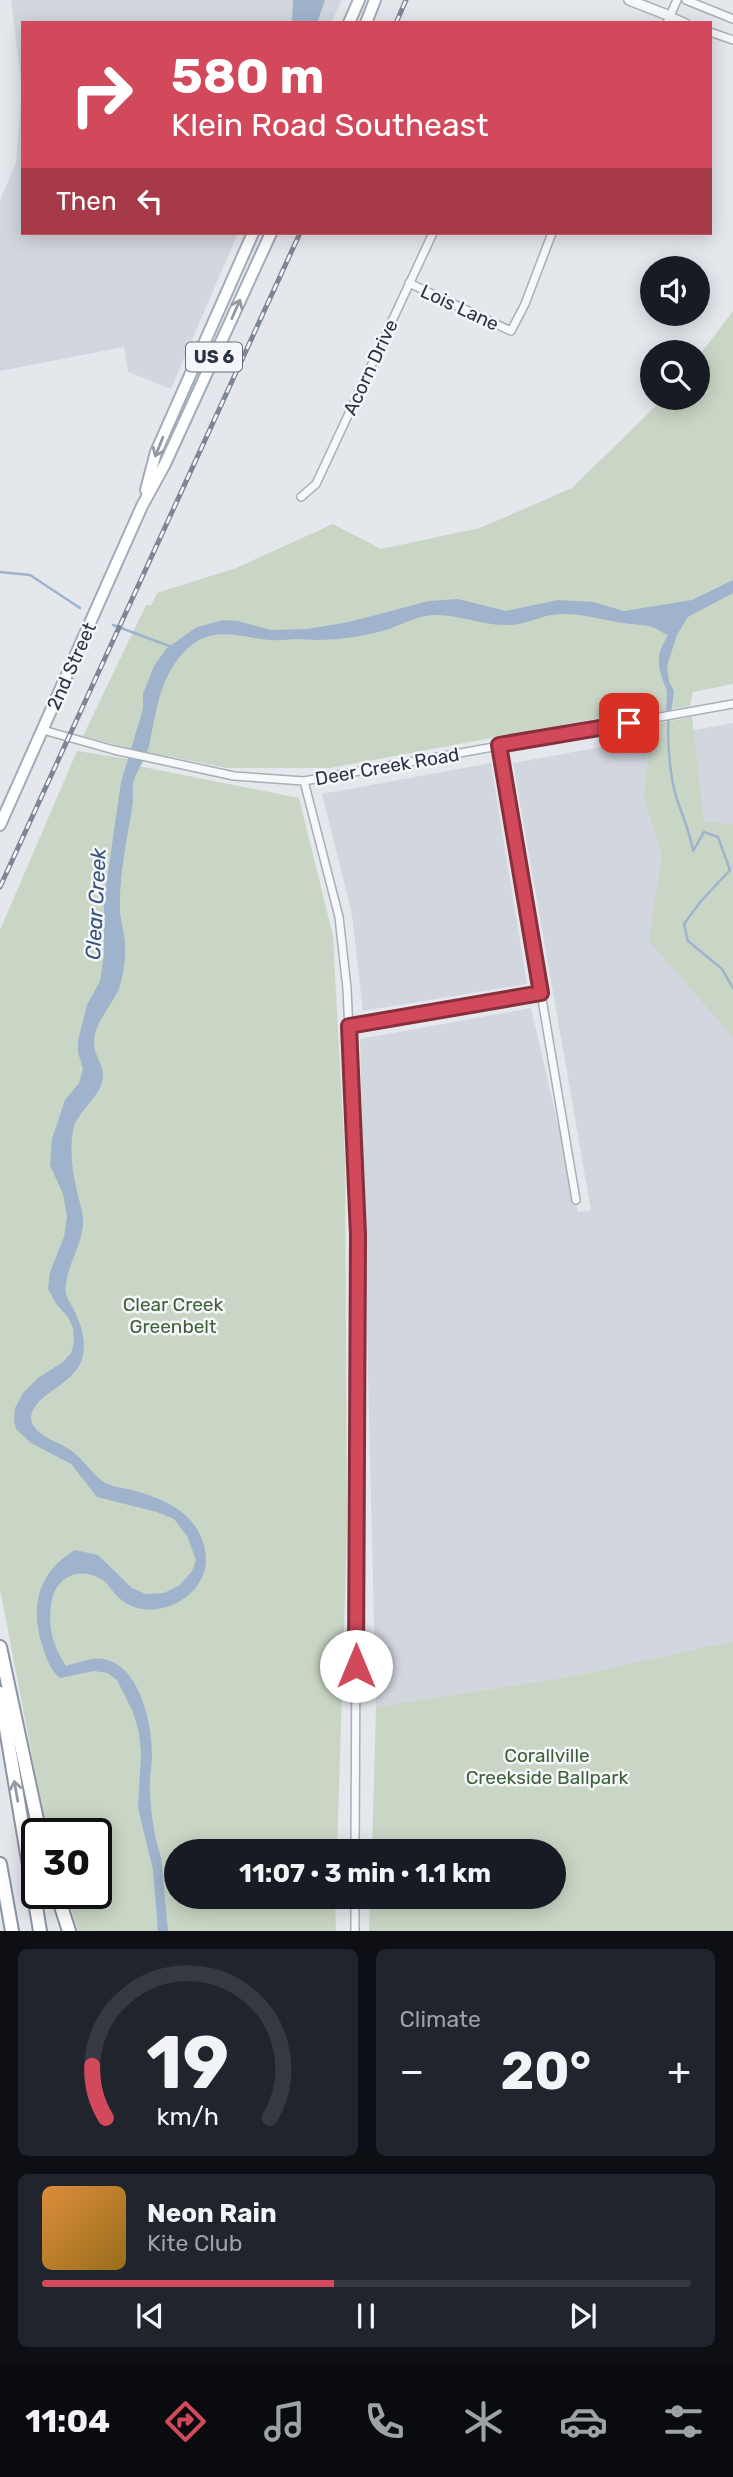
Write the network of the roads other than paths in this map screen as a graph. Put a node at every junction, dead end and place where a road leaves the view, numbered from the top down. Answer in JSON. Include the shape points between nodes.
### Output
{"nodes":[{"id":1,"x":359,"y":0,"type":"edge"},
{"id":2,"x":376,"y":0,"type":"edge"},
{"id":3,"x":629,"y":0,"type":"edge"},
{"id":4,"x":677,"y":0,"type":"edge"},
{"id":5,"x":686,"y":0,"type":"edge"},
{"id":6,"x":733,"y":19,"type":"edge"},
{"id":7,"x":668,"y":20,"type":"edge"},
{"id":8,"x":350,"y":21,"type":"edge"},
{"id":9,"x":367,"y":21,"type":"edge"},
{"id":10,"x":712,"y":33,"type":"edge"},
{"id":11,"x":733,"y":40,"type":"edge"},
{"id":12,"x":252,"y":235,"type":"edge"},
{"id":13,"x":270,"y":235,"type":"edge"},
{"id":14,"x":432,"y":235,"type":"edge"},
{"id":15,"x":549,"y":235,"type":"edge"},
{"id":16,"x":409,"y":283,"type":"junction"},
{"id":17,"x":301,"y":497,"type":"dead end"},
{"id":18,"x":142,"y":506,"type":"junction"},
{"id":19,"x":733,"y":704,"type":"edge"},
{"id":20,"x":43,"y":730,"type":"junction"},
{"id":21,"x":499,"y":745,"type":"junction"},
{"id":22,"x":304,"y":781,"type":"junction"},
{"id":23,"x":0,"y":825,"type":"edge"},
{"id":24,"x":541,"y":993,"type":"junction"},
{"id":25,"x":349,"y":1026,"type":"junction"},
{"id":26,"x":576,"y":1200,"type":"dead end"},
{"id":27,"x":0,"y":1647,"type":"edge"},
{"id":28,"x":0,"y":1693,"type":"edge"},
{"id":29,"x":37,"y":1818,"type":"edge"},
{"id":30,"x":355,"y":1839,"type":"edge"},
{"id":31,"x":0,"y":1864,"type":"edge"},
{"id":32,"x":62,"y":1909,"type":"edge"},
{"id":33,"x":355,"y":1909,"type":"edge"},
{"id":34,"x":12,"y":1931,"type":"edge"},
{"id":35,"x":40,"y":1931,"type":"edge"},
{"id":36,"x":69,"y":1931,"type":"edge"},
{"id":37,"x":355,"y":1931,"type":"edge"}],
"edges":[{"from":1,"to":8,"type":"main road"},
{"from":2,"to":9,"type":"main road"},
{"from":3,"to":7,"type":"street"},
{"from":4,"to":7,"type":"street"},
{"from":5,"to":6,"type":"street"},
{"from":10,"to":11,"type":"street"},
{"from":12,"to":18,"type":"main road","name":"2nd Street","number":"US 6","one_way":true,"via":[[156,452]]},
{"from":18,"to":13,"type":"main road","name":"2nd Street","number":"US 6","one_way":true},
{"from":14,"to":16,"type":"street","name":"Acorn Drive"},
{"from":15,"to":16,"type":"street","name":"Lois Lane","via":[[511,331]]},
{"from":16,"to":17,"type":"street","name":"Acorn Drive","via":[[316,484]]},
{"from":18,"to":20,"type":"main road","name":"2nd Street","number":"US 6"},
{"from":19,"to":21,"type":"street","name":"Deer Creek Road"},
{"from":20,"to":22,"type":"street","name":"Deer Creek Road","via":[[234,776]]},
{"from":20,"to":23,"type":"main road","name":"2nd Street","number":"US 6"},
{"from":21,"to":22,"type":"street","name":"Deer Creek Road"},
{"from":21,"to":24,"type":"street"},
{"from":22,"to":25,"type":"street","via":[[339,917]]},
{"from":24,"to":25,"type":"street"},
{"from":24,"to":26,"type":"street"},
{"from":25,"to":30,"type":"street","via":[[358,1235]]},
{"from":27,"to":29,"type":"highway"},
{"from":35,"to":28,"type":"highway","one_way":true},
{"from":31,"to":34,"type":"highway"},
{"from":32,"to":36,"type":"highway"},
{"from":33,"to":37,"type":"street"}]}
